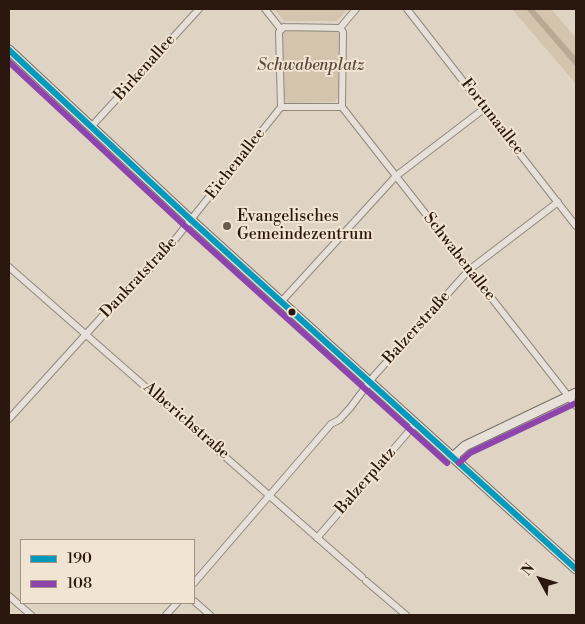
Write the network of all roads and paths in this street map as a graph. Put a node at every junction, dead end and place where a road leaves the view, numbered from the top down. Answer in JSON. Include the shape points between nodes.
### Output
{"nodes":[{"id":1,"x":198,"y":9,"type":"edge"},
{"id":2,"x":265,"y":9,"type":"edge"},
{"id":3,"x":356,"y":9,"type":"edge"},
{"id":4,"x":407,"y":9,"type":"edge"},
{"id":5,"x":280,"y":28,"type":"junction"},
{"id":6,"x":340,"y":28,"type":"junction"},
{"id":7,"x":9,"y":50,"type":"edge"},
{"id":8,"x":280,"y":107,"type":"junction"},
{"id":9,"x":342,"y":107,"type":"junction"},
{"id":10,"x":485,"y":108,"type":"junction"},
{"id":11,"x":91,"y":127,"type":"junction"},
{"id":12,"x":396,"y":176,"type":"junction"},
{"id":13,"x":558,"y":202,"type":"junction"},
{"id":14,"x":191,"y":220,"type":"junction"},
{"id":15,"x":576,"y":226,"type":"edge"},
{"id":16,"x":9,"y":267,"type":"edge"},
{"id":17,"x":469,"y":270,"type":"junction"},
{"id":18,"x":281,"y":302,"type":"junction"},
{"id":19,"x":86,"y":335,"type":"junction"},
{"id":20,"x":370,"y":382,"type":"junction"},
{"id":21,"x":572,"y":395,"type":"edge"},
{"id":22,"x":576,"y":406,"type":"edge"},
{"id":23,"x":9,"y":419,"type":"edge"},
{"id":24,"x":416,"y":423,"type":"junction"},
{"id":25,"x":453,"y":457,"type":"junction"},
{"id":26,"x":269,"y":495,"type":"junction"},
{"id":27,"x":317,"y":538,"type":"junction"},
{"id":28,"x":576,"y":569,"type":"edge"},
{"id":29,"x":195,"y":582,"type":"edge"},
{"id":30,"x":9,"y":596,"type":"edge"},
{"id":31,"x":195,"y":602,"type":"edge"},
{"id":32,"x":176,"y":604,"type":"edge"},
{"id":33,"x":31,"y":615,"type":"edge"},
{"id":34,"x":166,"y":615,"type":"edge"},
{"id":35,"x":210,"y":615,"type":"edge"},
{"id":36,"x":406,"y":615,"type":"edge"}],
"edges":[{"from":1,"to":11,"type":"street","name":"Birkenallee"},
{"from":2,"to":5,"type":"street"},
{"from":3,"to":6,"type":"street"},
{"from":4,"to":10,"type":"street","name":"Fortunaallee"},
{"from":5,"to":6,"type":"street"},
{"from":5,"to":8,"type":"street"},
{"from":6,"to":9,"type":"street","via":[[343,32]]},
{"from":7,"to":11,"type":"main road"},
{"from":8,"to":9,"type":"street"},
{"from":8,"to":14,"type":"street","name":"Eichenallee"},
{"from":9,"to":12,"type":"street","name":"Schwabenallee"},
{"from":10,"to":12,"type":"street"},
{"from":10,"to":13,"type":"street","name":"Fortunaallee"},
{"from":11,"to":14,"type":"main road"},
{"from":12,"to":17,"type":"street","name":"Schwabenallee"},
{"from":12,"to":18,"type":"street"},
{"from":13,"to":15,"type":"street","name":"Fortunaallee"},
{"from":13,"to":17,"type":"street","name":"Balzerstraße"},
{"from":14,"to":18,"type":"main road"},
{"from":14,"to":19,"type":"street","name":"Dankratstraße","via":[[147,272],[137,278]]},
{"from":16,"to":19,"type":"street","name":"Alberichstraße"},
{"from":17,"to":20,"type":"street","name":"Balzerstraße"},
{"from":17,"to":21,"type":"street","name":"Schwabenallee"},
{"from":18,"to":20,"type":"main road"},
{"from":19,"to":23,"type":"street","name":"Dankratstraße"},
{"from":19,"to":26,"type":"street","name":"Alberichstraße"},
{"from":20,"to":24,"type":"main road"},
{"from":20,"to":26,"type":"street","name":"Balzerstraße"},
{"from":21,"to":22,"type":"street","name":"Schwabenallee"},
{"from":21,"to":25,"type":"main road","via":[[466,446]]},
{"from":24,"to":25,"type":"main road"},
{"from":24,"to":27,"type":"street","name":"Balzerplatz"},
{"from":25,"to":28,"type":"main road"},
{"from":26,"to":27,"type":"street","name":"Alberichstraße"},
{"from":26,"to":29,"type":"street","name":"Balzerstraße"},
{"from":27,"to":36,"type":"street","name":"Alberichstraße"},
{"from":30,"to":33,"type":"street"},
{"from":31,"to":35,"type":"street"},
{"from":32,"to":34,"type":"street"}]}
